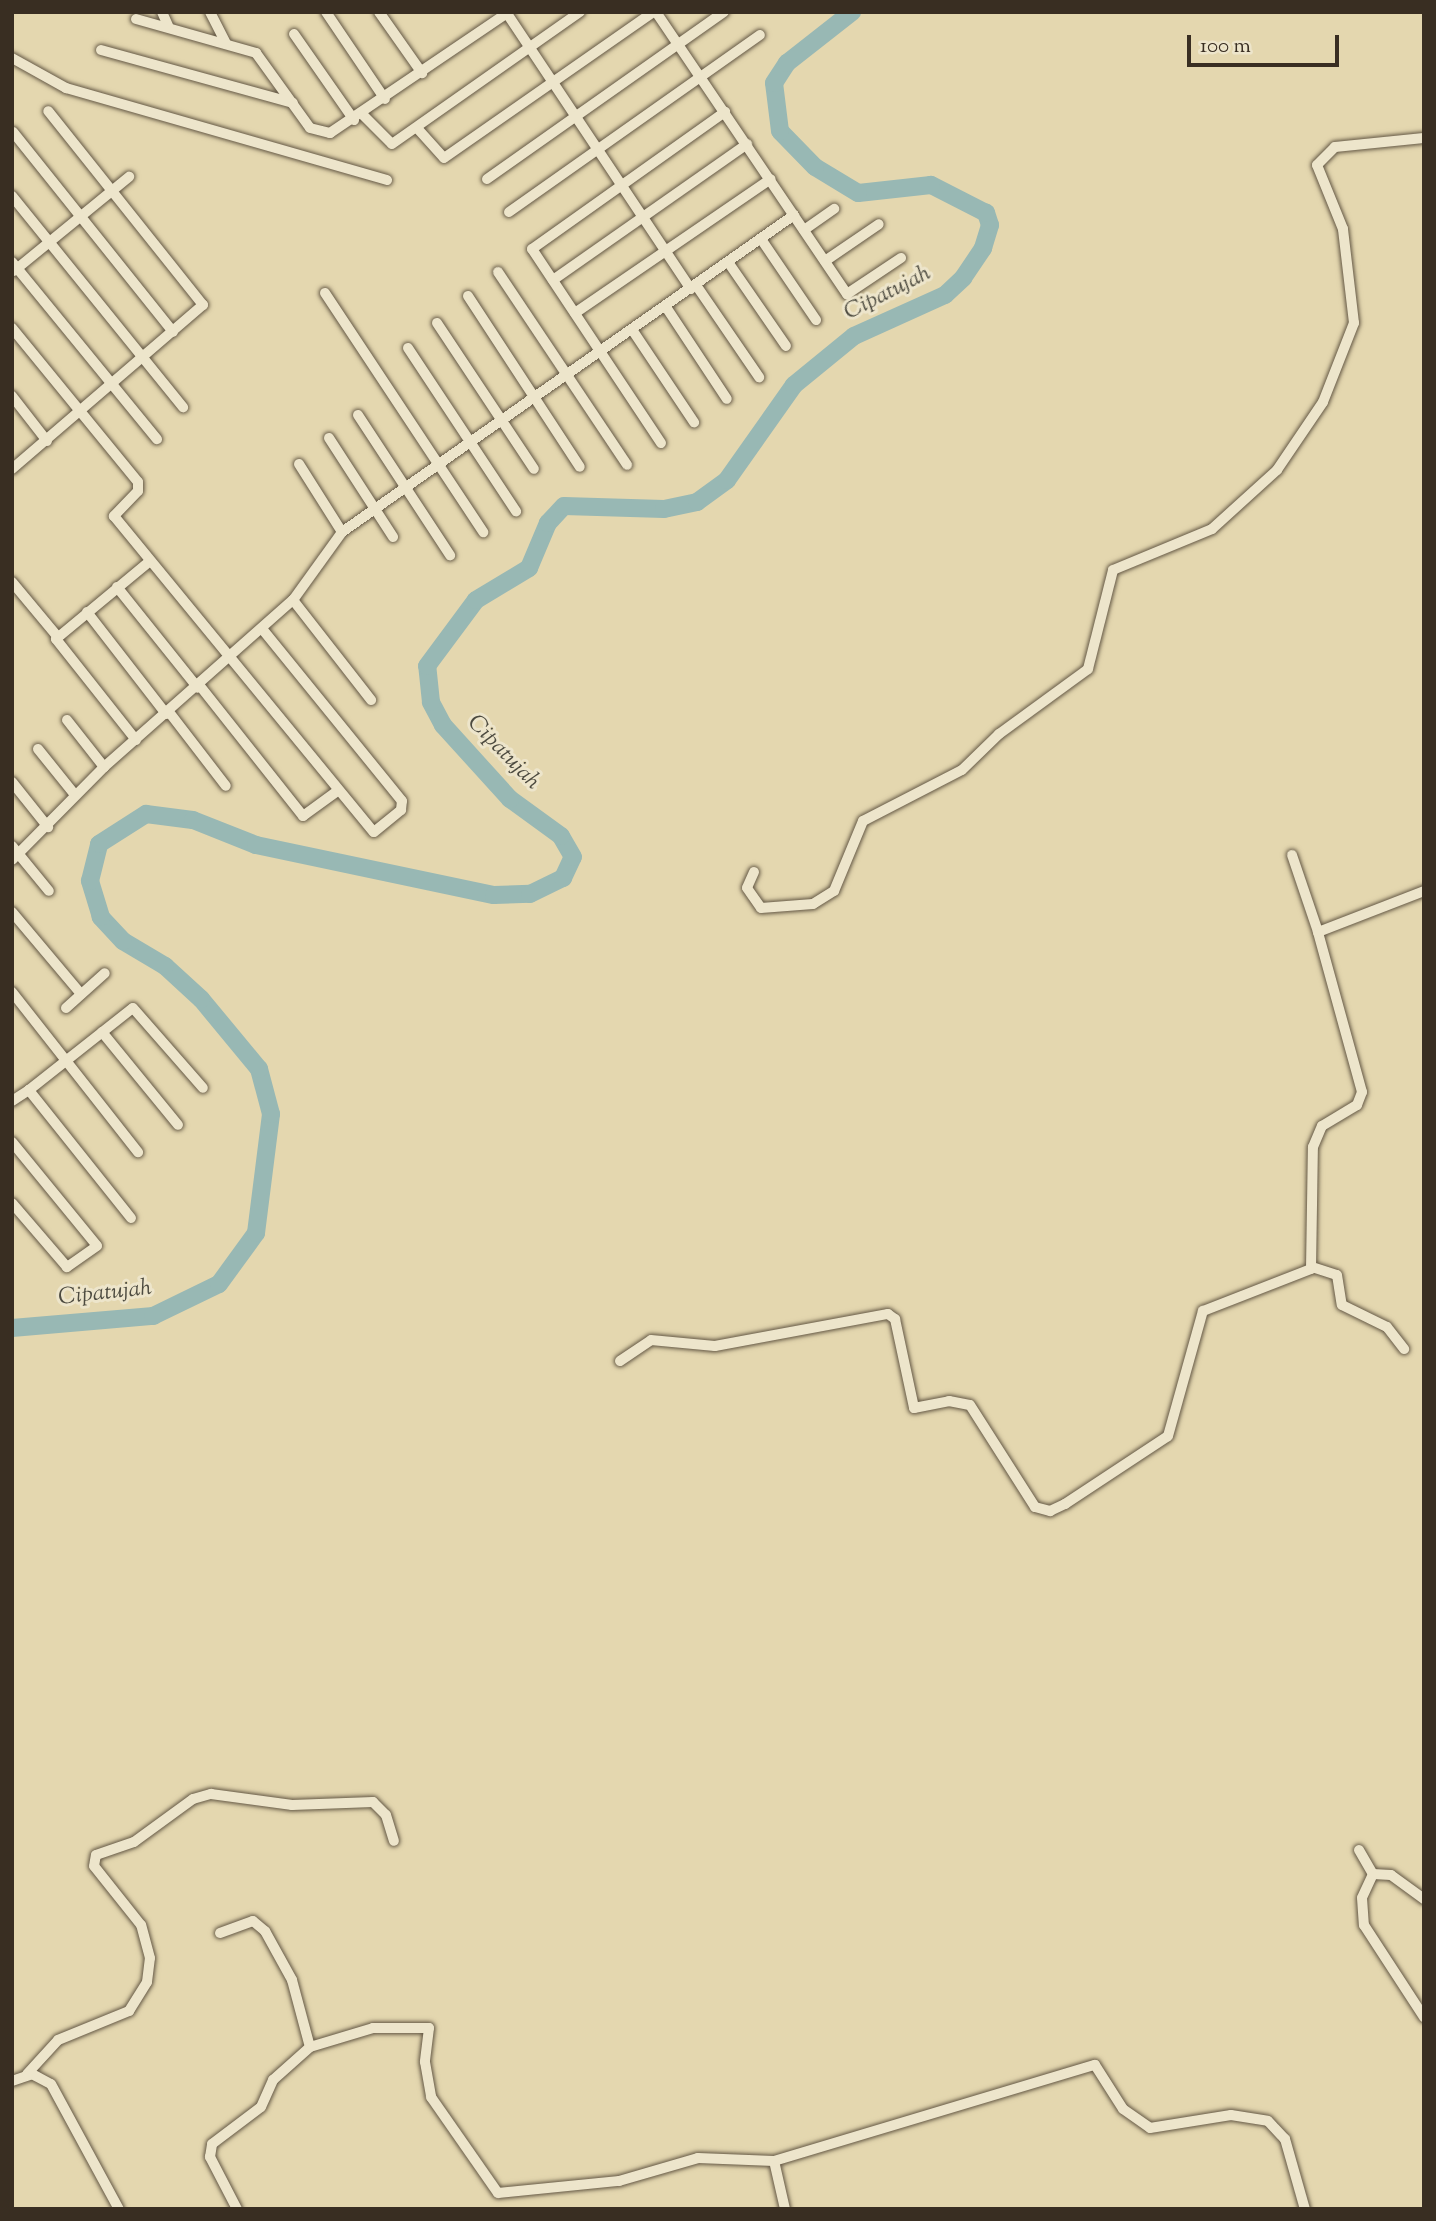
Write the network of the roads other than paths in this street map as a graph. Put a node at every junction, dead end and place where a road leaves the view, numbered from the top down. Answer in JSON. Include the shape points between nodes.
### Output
{"nodes":[{"id":1,"x":162,"y":12,"type":"edge"},
{"id":2,"x":210,"y":12,"type":"edge"},
{"id":3,"x":326,"y":12,"type":"edge"},
{"id":4,"x":379,"y":12,"type":"edge"},
{"id":5,"x":580,"y":12,"type":"edge"},
{"id":6,"x":654,"y":12,"type":"edge"},
{"id":7,"x":724,"y":12,"type":"edge"},
{"id":8,"x":508,"y":13,"type":"edge"},
{"id":9,"x":136,"y":19,"type":"dead end"},
{"id":10,"x":169,"y":28,"type":"junction"},
{"id":11,"x":294,"y":34,"type":"dead end"},
{"id":12,"x":760,"y":34,"type":"dead end"},
{"id":13,"x":226,"y":44,"type":"junction"},
{"id":14,"x":678,"y":44,"type":"junction"},
{"id":15,"x":530,"y":48,"type":"junction"},
{"id":16,"x":101,"y":50,"type":"dead end"},
{"id":17,"x":12,"y":58,"type":"edge"},
{"id":18,"x":422,"y":73,"type":"junction"},
{"id":19,"x":701,"y":77,"type":"junction"},
{"id":20,"x":553,"y":82,"type":"junction"},
{"id":21,"x":385,"y":99,"type":"junction"},
{"id":22,"x":293,"y":103,"type":"junction"},
{"id":23,"x":48,"y":111,"type":"dead end"},
{"id":24,"x":725,"y":112,"type":"junction"},
{"id":25,"x":576,"y":116,"type":"junction"},
{"id":26,"x":358,"y":117,"type":"junction"},
{"id":27,"x":417,"y":128,"type":"junction"},
{"id":28,"x":13,"y":132,"type":"edge"},
{"id":29,"x":1424,"y":138,"type":"edge"},
{"id":30,"x":747,"y":144,"type":"junction"},
{"id":31,"x":598,"y":149,"type":"junction"},
{"id":32,"x":129,"y":177,"type":"dead end"},
{"id":33,"x":487,"y":178,"type":"dead end"},
{"id":34,"x":771,"y":178,"type":"junction"},
{"id":35,"x":387,"y":180,"type":"dead end"},
{"id":36,"x":621,"y":184,"type":"junction"},
{"id":37,"x":112,"y":191,"type":"junction"},
{"id":38,"x":12,"y":196,"type":"edge"},
{"id":39,"x":834,"y":209,"type":"dead end"},
{"id":40,"x":509,"y":212,"type":"dead end"},
{"id":41,"x":794,"y":215,"type":"junction"},
{"id":42,"x":81,"y":216,"type":"junction"},
{"id":43,"x":643,"y":217,"type":"junction"},
{"id":44,"x":879,"y":224,"type":"dead end"},
{"id":45,"x":804,"y":230,"type":"junction"},
{"id":46,"x":761,"y":239,"type":"junction"},
{"id":47,"x":50,"y":242,"type":"junction"},
{"id":48,"x":666,"y":251,"type":"junction"},
{"id":49,"x":901,"y":258,"type":"dead end"},
{"id":50,"x":825,"y":261,"type":"junction"},
{"id":51,"x":728,"y":262,"type":"junction"},
{"id":52,"x":14,"y":268,"type":"edge"},
{"id":53,"x":498,"y":272,"type":"dead end"},
{"id":54,"x":553,"y":280,"type":"junction"},
{"id":55,"x":693,"y":287,"type":"junction"},
{"id":56,"x":325,"y":293,"type":"dead end"},
{"id":57,"x":468,"y":296,"type":"dead end"},
{"id":58,"x":666,"y":307,"type":"junction"},
{"id":59,"x":575,"y":313,"type":"junction"},
{"id":60,"x":816,"y":320,"type":"dead end"},
{"id":61,"x":438,"y":323,"type":"dead end"},
{"id":62,"x":12,"y":328,"type":"edge"},
{"id":63,"x":633,"y":331,"type":"junction"},
{"id":64,"x":173,"y":332,"type":"junction"},
{"id":65,"x":786,"y":346,"type":"dead end"},
{"id":66,"x":408,"y":348,"type":"dead end"},
{"id":67,"x":602,"y":354,"type":"junction"},
{"id":68,"x":142,"y":357,"type":"junction"},
{"id":69,"x":568,"y":377,"type":"junction"},
{"id":70,"x":759,"y":377,"type":"dead end"},
{"id":71,"x":110,"y":383,"type":"junction"},
{"id":72,"x":536,"y":399,"type":"junction"},
{"id":73,"x":727,"y":399,"type":"dead end"},
{"id":74,"x":14,"y":403,"type":"edge"},
{"id":75,"x":183,"y":407,"type":"dead end"},
{"id":76,"x":78,"y":409,"type":"junction"},
{"id":77,"x":358,"y":415,"type":"dead end"},
{"id":78,"x":503,"y":422,"type":"junction"},
{"id":79,"x":694,"y":422,"type":"dead end"},
{"id":80,"x":329,"y":438,"type":"dead end"},
{"id":81,"x":157,"y":439,"type":"dead end"},
{"id":82,"x":47,"y":441,"type":"junction"},
{"id":83,"x":471,"y":443,"type":"junction"},
{"id":84,"x":661,"y":443,"type":"dead end"},
{"id":85,"x":299,"y":464,"type":"dead end"},
{"id":86,"x":439,"y":465,"type":"junction"},
{"id":87,"x":627,"y":465,"type":"dead end"},
{"id":88,"x":580,"y":467,"type":"dead end"},
{"id":89,"x":12,"y":469,"type":"edge"},
{"id":90,"x":534,"y":469,"type":"dead end"},
{"id":91,"x":406,"y":488,"type":"junction"},
{"id":92,"x":375,"y":509,"type":"junction"},
{"id":93,"x":516,"y":511,"type":"dead end"},
{"id":94,"x":342,"y":532,"type":"junction"},
{"id":95,"x":483,"y":532,"type":"dead end"},
{"id":96,"x":393,"y":537,"type":"dead end"},
{"id":97,"x":450,"y":555,"type":"dead end"},
{"id":98,"x":150,"y":561,"type":"junction"},
{"id":99,"x":12,"y":582,"type":"edge"},
{"id":100,"x":117,"y":587,"type":"junction"},
{"id":101,"x":293,"y":600,"type":"junction"},
{"id":102,"x":87,"y":612,"type":"junction"},
{"id":103,"x":263,"y":629,"type":"junction"},
{"id":104,"x":57,"y":636,"type":"junction"},
{"id":105,"x":229,"y":659,"type":"junction"},
{"id":106,"x":199,"y":687,"type":"junction"},
{"id":107,"x":372,"y":700,"type":"dead end"},
{"id":108,"x":168,"y":713,"type":"junction"},
{"id":109,"x":67,"y":720,"type":"dead end"},
{"id":110,"x":136,"y":740,"type":"junction"},
{"id":111,"x":38,"y":749,"type":"dead end"},
{"id":112,"x":104,"y":767,"type":"junction"},
{"id":113,"x":12,"y":782,"type":"edge"},
{"id":114,"x":226,"y":786,"type":"dead end"},
{"id":115,"x":336,"y":792,"type":"junction"},
{"id":116,"x":75,"y":794,"type":"junction"},
{"id":117,"x":48,"y":827,"type":"junction"},
{"id":118,"x":15,"y":853,"type":"edge"},
{"id":119,"x":1292,"y":855,"type":"dead end"},
{"id":120,"x":754,"y":872,"type":"dead end"},
{"id":121,"x":49,"y":891,"type":"dead end"},
{"id":122,"x":1424,"y":891,"type":"edge"},
{"id":123,"x":12,"y":912,"type":"edge"},
{"id":124,"x":1318,"y":932,"type":"junction"},
{"id":125,"x":105,"y":974,"type":"dead end"},
{"id":126,"x":12,"y":992,"type":"edge"},
{"id":127,"x":81,"y":994,"type":"junction"},
{"id":128,"x":66,"y":1008,"type":"dead end"},
{"id":129,"x":102,"y":1032,"type":"junction"},
{"id":130,"x":66,"y":1060,"type":"junction"},
{"id":131,"x":203,"y":1088,"type":"dead end"},
{"id":132,"x":29,"y":1090,"type":"junction"},
{"id":133,"x":12,"y":1101,"type":"edge"},
{"id":134,"x":178,"y":1125,"type":"dead end"},
{"id":135,"x":12,"y":1142,"type":"edge"},
{"id":136,"x":138,"y":1152,"type":"dead end"},
{"id":137,"x":12,"y":1203,"type":"edge"},
{"id":138,"x":131,"y":1218,"type":"dead end"},
{"id":139,"x":1312,"y":1267,"type":"junction"},
{"id":140,"x":1404,"y":1349,"type":"dead end"},
{"id":141,"x":620,"y":1361,"type":"dead end"},
{"id":142,"x":394,"y":1841,"type":"dead end"},
{"id":143,"x":1359,"y":1850,"type":"dead end"},
{"id":144,"x":1373,"y":1874,"type":"junction"},
{"id":145,"x":1424,"y":1899,"type":"edge"},
{"id":146,"x":220,"y":1933,"type":"dead end"},
{"id":147,"x":1424,"y":2017,"type":"edge"},
{"id":148,"x":310,"y":2047,"type":"junction"},
{"id":149,"x":27,"y":2074,"type":"junction"},
{"id":150,"x":12,"y":2081,"type":"edge"},
{"id":151,"x":774,"y":2161,"type":"junction"},
{"id":152,"x":120,"y":2209,"type":"edge"},
{"id":153,"x":237,"y":2209,"type":"edge"},
{"id":154,"x":786,"y":2209,"type":"edge"},
{"id":155,"x":1305,"y":2209,"type":"edge"}],
"edges":[{"from":1,"to":10,"type":"street"},
{"from":2,"to":13,"type":"street"},
{"from":3,"to":21,"type":"street"},
{"from":4,"to":18,"type":"street"},
{"from":5,"to":15,"type":"street"},
{"from":6,"to":14,"type":"street"},
{"from":6,"to":20,"type":"street"},
{"from":7,"to":14,"type":"street"},
{"from":8,"to":15,"type":"street"},
{"from":8,"to":18,"type":"street"},
{"from":9,"to":10,"type":"street"},
{"from":10,"to":13,"type":"street"},
{"from":11,"to":26,"type":"street"},
{"from":12,"to":19,"type":"street"},
{"from":13,"to":22,"type":"street","via":[[259,55]]},
{"from":14,"to":19,"type":"street"},
{"from":14,"to":25,"type":"street"},
{"from":15,"to":20,"type":"street"},
{"from":15,"to":27,"type":"street"},
{"from":16,"to":22,"type":"street"},
{"from":17,"to":35,"type":"street","via":[[66,88]]},
{"from":18,"to":21,"type":"street"},
{"from":19,"to":24,"type":"street"},
{"from":19,"to":31,"type":"street"},
{"from":20,"to":25,"type":"street"},
{"from":20,"to":27,"type":"street","via":[[444,158]]},
{"from":21,"to":26,"type":"street"},
{"from":22,"to":26,"type":"street","via":[[315,130],[334,132]]},
{"from":23,"to":37,"type":"street"},
{"from":24,"to":30,"type":"street"},
{"from":24,"to":36,"type":"street"},
{"from":25,"to":31,"type":"street"},
{"from":25,"to":33,"type":"street"},
{"from":26,"to":27,"type":"street","via":[[388,144]]},
{"from":28,"to":42,"type":"street"},
{"from":29,"to":120,"type":"street","via":[[1335,148],[1317,165],[1343,229],[1354,323],[1323,402],[1277,470],[1212,529],[1113,570],[1088,669],[999,734],[962,771],[863,821],[834,891],[805,906],[761,908],[747,888]]},
{"from":30,"to":34,"type":"street"},
{"from":30,"to":43,"type":"street"},
{"from":31,"to":36,"type":"street"},
{"from":31,"to":40,"type":"street"},
{"from":32,"to":37,"type":"street"},
{"from":34,"to":41,"type":"street"},
{"from":34,"to":48,"type":"street"},
{"from":36,"to":43,"type":"street"},
{"from":36,"to":54,"type":"street","via":[[533,247]]},
{"from":37,"to":42,"type":"street"},
{"from":37,"to":64,"type":"street","via":[[202,302]]},
{"from":38,"to":47,"type":"street"},
{"from":39,"to":45,"type":"street"},
{"from":41,"to":45,"type":"street"},
{"from":41,"to":46,"type":"street"},
{"from":42,"to":47,"type":"street"},
{"from":42,"to":64,"type":"street"},
{"from":43,"to":48,"type":"street"},
{"from":43,"to":54,"type":"street"},
{"from":44,"to":50,"type":"street"},
{"from":45,"to":50,"type":"street"},
{"from":46,"to":51,"type":"street"},
{"from":46,"to":60,"type":"street"},
{"from":47,"to":52,"type":"street"},
{"from":47,"to":68,"type":"street"},
{"from":48,"to":55,"type":"street"},
{"from":48,"to":59,"type":"street"},
{"from":49,"to":50,"type":"street","via":[[847,294]]},
{"from":51,"to":55,"type":"street"},
{"from":51,"to":65,"type":"street"},
{"from":52,"to":71,"type":"street"},
{"from":53,"to":69,"type":"street"},
{"from":54,"to":59,"type":"street"},
{"from":55,"to":58,"type":"street"},
{"from":55,"to":70,"type":"street"},
{"from":56,"to":86,"type":"street"},
{"from":57,"to":72,"type":"street"},
{"from":58,"to":63,"type":"street"},
{"from":58,"to":73,"type":"street"},
{"from":59,"to":67,"type":"street"},
{"from":61,"to":78,"type":"street"},
{"from":62,"to":76,"type":"street"},
{"from":63,"to":67,"type":"street"},
{"from":63,"to":79,"type":"street"},
{"from":64,"to":68,"type":"street"},
{"from":66,"to":83,"type":"street"},
{"from":67,"to":69,"type":"street"},
{"from":67,"to":84,"type":"street"},
{"from":68,"to":71,"type":"street"},
{"from":68,"to":75,"type":"street"},
{"from":69,"to":72,"type":"street"},
{"from":69,"to":87,"type":"street"},
{"from":71,"to":76,"type":"street"},
{"from":71,"to":81,"type":"street"},
{"from":72,"to":78,"type":"street"},
{"from":72,"to":88,"type":"street"},
{"from":74,"to":82,"type":"street"},
{"from":76,"to":82,"type":"street"},
{"from":76,"to":98,"type":"street","via":[[138,482],[138,491],[114,515]]},
{"from":77,"to":91,"type":"street"},
{"from":78,"to":83,"type":"street"},
{"from":78,"to":90,"type":"street"},
{"from":80,"to":92,"type":"street"},
{"from":82,"to":89,"type":"street"},
{"from":83,"to":86,"type":"street"},
{"from":83,"to":93,"type":"street"},
{"from":85,"to":94,"type":"street"},
{"from":86,"to":91,"type":"street"},
{"from":86,"to":95,"type":"street"},
{"from":91,"to":92,"type":"street"},
{"from":91,"to":97,"type":"street"},
{"from":92,"to":94,"type":"street"},
{"from":92,"to":96,"type":"street"},
{"from":94,"to":101,"type":"street"},
{"from":98,"to":100,"type":"street"},
{"from":98,"to":105,"type":"street"},
{"from":99,"to":104,"type":"street"},
{"from":100,"to":102,"type":"street"},
{"from":100,"to":106,"type":"street"},
{"from":101,"to":103,"type":"street"},
{"from":101,"to":107,"type":"street"},
{"from":102,"to":104,"type":"street"},
{"from":102,"to":108,"type":"street"},
{"from":103,"to":105,"type":"street"},
{"from":103,"to":115,"type":"street","via":[[403,806],[371,832]]},
{"from":104,"to":110,"type":"street"},
{"from":105,"to":106,"type":"street"},
{"from":105,"to":115,"type":"street"},
{"from":106,"to":108,"type":"street"},
{"from":106,"to":115,"type":"street","via":[[303,816]]},
{"from":108,"to":110,"type":"street"},
{"from":108,"to":114,"type":"street"},
{"from":109,"to":112,"type":"street"},
{"from":110,"to":112,"type":"street"},
{"from":111,"to":116,"type":"street"},
{"from":112,"to":116,"type":"street"},
{"from":113,"to":117,"type":"street"},
{"from":116,"to":117,"type":"street"},
{"from":117,"to":118,"type":"street"},
{"from":118,"to":121,"type":"street"},
{"from":119,"to":124,"type":"street"},
{"from":122,"to":124,"type":"street"},
{"from":123,"to":127,"type":"street"},
{"from":124,"to":139,"type":"street","via":[[1363,1084],[1357,1105],[1322,1126],[1313,1147]]},
{"from":125,"to":127,"type":"street"},
{"from":126,"to":130,"type":"street"},
{"from":127,"to":128,"type":"street"},
{"from":129,"to":130,"type":"street"},
{"from":129,"to":131,"type":"street","via":[[136,1008]]},
{"from":129,"to":134,"type":"street"},
{"from":130,"to":132,"type":"street"},
{"from":130,"to":136,"type":"street"},
{"from":132,"to":133,"type":"street"},
{"from":132,"to":138,"type":"street"},
{"from":135,"to":137,"type":"street","via":[[97,1246],[67,1267]]},
{"from":139,"to":140,"type":"street","via":[[1337,1275],[1342,1305],[1387,1327]]},
{"from":139,"to":141,"type":"street","via":[[1203,1311],[1168,1436],[1050,1511],[1035,1507],[970,1405],[949,1401],[914,1408],[895,1320],[888,1314],[715,1346],[652,1340]]},
{"from":142,"to":149,"type":"street","via":[[386,1815],[373,1802],[292,1805],[211,1794],[193,1799],[134,1842],[96,1855],[94,1866],[141,1924],[150,1958],[147,1982],[129,2011],[58,2040]]},
{"from":143,"to":144,"type":"street"},
{"from":144,"to":145,"type":"street","via":[[1394,1877]]},
{"from":144,"to":147,"type":"street","via":[[1362,1894],[1364,1925]]},
{"from":146,"to":148,"type":"street","via":[[253,1921],[265,1931],[292,1980]]},
{"from":148,"to":151,"type":"street","via":[[373,2028],[429,2028],[425,2062],[431,2097],[498,2193],[619,2180],[698,2158]]},
{"from":148,"to":153,"type":"street","via":[[273,2080],[261,2107],[211,2147]]},
{"from":149,"to":150,"type":"street"},
{"from":149,"to":152,"type":"street","via":[[51,2084]]},
{"from":151,"to":154,"type":"street"},
{"from":151,"to":155,"type":"street","via":[[1097,2065],[1139,2124],[1230,2115],[1268,2121],[1285,2139]]}]}
